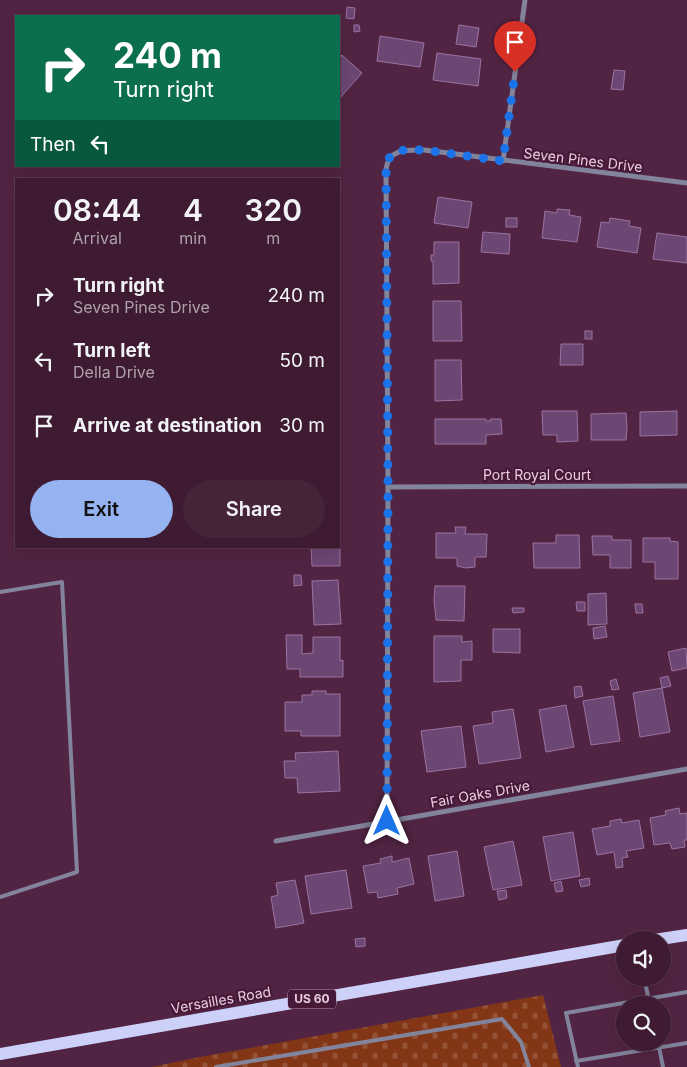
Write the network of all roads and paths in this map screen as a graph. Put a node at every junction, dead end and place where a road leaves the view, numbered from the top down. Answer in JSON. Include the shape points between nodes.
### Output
{"nodes":[{"id":1,"x":525,"y":0,"type":"edge"},
{"id":2,"x":503,"y":161,"type":"junction"},
{"id":3,"x":687,"y":184,"type":"edge"},
{"id":4,"x":687,"y":486,"type":"edge"},
{"id":5,"x":388,"y":487,"type":"junction"},
{"id":6,"x":0,"y":592,"type":"edge"},
{"id":7,"x":687,"y":770,"type":"edge"},
{"id":8,"x":387,"y":821,"type":"junction"},
{"id":9,"x":276,"y":841,"type":"dead end"},
{"id":10,"x":0,"y":897,"type":"edge"},
{"id":11,"x":687,"y":935,"type":"edge"},
{"id":12,"x":671,"y":937,"type":"edge"},
{"id":13,"x":616,"y":947,"type":"edge"},
{"id":14,"x":687,"y":992,"type":"edge"},
{"id":15,"x":661,"y":996,"type":"edge"},
{"id":16,"x":616,"y":1004,"type":"edge"},
{"id":17,"x":687,"y":1043,"type":"edge"},
{"id":18,"x":671,"y":1044,"type":"edge"},
{"id":19,"x":628,"y":1051,"type":"edge"},
{"id":20,"x":660,"y":1051,"type":"edge"},
{"id":21,"x":0,"y":1054,"type":"edge"},
{"id":22,"x":576,"y":1061,"type":"junction"},
{"id":23,"x":216,"y":1067,"type":"edge"},
{"id":24,"x":529,"y":1067,"type":"edge"},
{"id":25,"x":578,"y":1067,"type":"edge"},
{"id":26,"x":663,"y":1067,"type":"edge"}],
"edges":[{"from":1,"to":2,"type":"street"},
{"from":2,"to":3,"type":"street","name":"Seven Pines Drive"},
{"from":2,"to":5,"type":"street","name":"Seven Pines Drive","via":[[424,150],[404,150],[389,158],[386,169]]},
{"from":4,"to":5,"type":"street","name":"Port Royal Court"},
{"from":5,"to":8,"type":"street"},
{"from":6,"to":10,"type":"lane","via":[[62,582],[77,872]]},
{"from":7,"to":8,"type":"street","name":"Fair Oaks Drive"},
{"from":8,"to":9,"type":"street","name":"Fair Oaks Drive"},
{"from":11,"to":12,"type":"main road"},
{"from":13,"to":21,"type":"main road","name":"Versailles Road","number":"US 60"},
{"from":14,"to":15,"type":"lane"},
{"from":16,"to":22,"type":"lane","via":[[566,1013]]},
{"from":17,"to":18,"type":"lane"},
{"from":19,"to":22,"type":"lane"},
{"from":20,"to":26,"type":"lane"},
{"from":22,"to":25,"type":"lane"},
{"from":23,"to":24,"type":"lane","via":[[502,1019],[521,1042]]}]}
